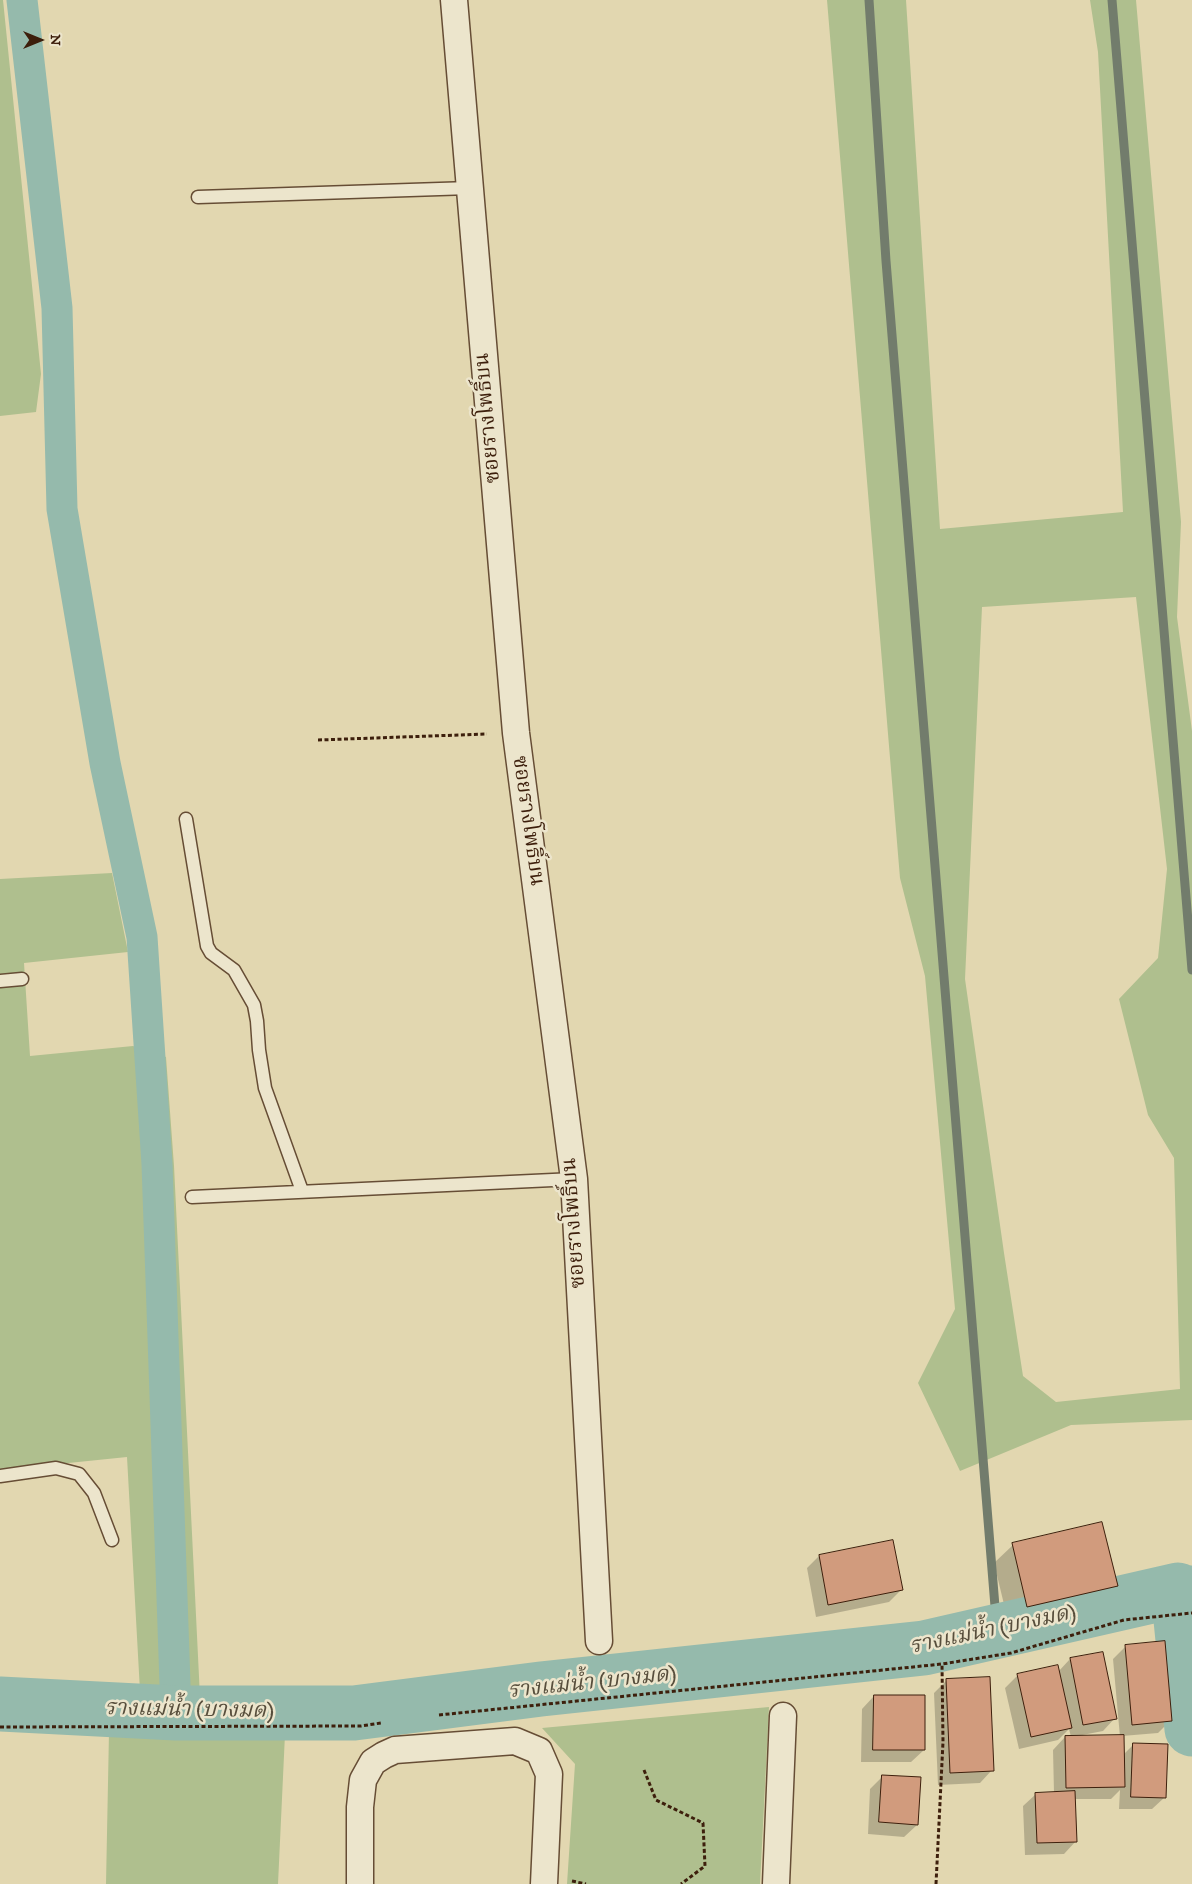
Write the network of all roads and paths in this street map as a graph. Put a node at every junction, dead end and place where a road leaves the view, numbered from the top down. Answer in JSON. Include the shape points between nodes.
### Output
{"nodes":[{"id":1,"x":454,"y":0,"type":"edge"},
{"id":2,"x":470,"y":188,"type":"junction"},
{"id":3,"x":198,"y":197,"type":"dead end"},
{"id":4,"x":516,"y":733,"type":"junction"},
{"id":5,"x":318,"y":740,"type":"dead end"},
{"id":6,"x":186,"y":819,"type":"dead end"},
{"id":7,"x":22,"y":979,"type":"dead end"},
{"id":8,"x":0,"y":980,"type":"edge"},
{"id":9,"x":574,"y":1179,"type":"junction"},
{"id":10,"x":302,"y":1192,"type":"junction"},
{"id":11,"x":192,"y":1197,"type":"dead end"},
{"id":12,"x":0,"y":1476,"type":"edge"},
{"id":13,"x":112,"y":1540,"type":"dead end"},
{"id":14,"x":1192,"y":1612,"type":"edge"},
{"id":15,"x":599,"y":1642,"type":"dead end"},
{"id":16,"x":942,"y":1664,"type":"junction"},
{"id":17,"x":436,"y":1716,"type":"dead end"},
{"id":18,"x":783,"y":1716,"type":"dead end"},
{"id":19,"x":390,"y":1722,"type":"dead end"},
{"id":20,"x":0,"y":1727,"type":"edge"},
{"id":21,"x":644,"y":1770,"type":"dead end"},
{"id":22,"x":360,"y":1884,"type":"edge"},
{"id":23,"x":544,"y":1884,"type":"edge"},
{"id":24,"x":680,"y":1884,"type":"edge"},
{"id":25,"x":776,"y":1884,"type":"edge"},
{"id":26,"x":936,"y":1884,"type":"edge"}],
"edges":[{"from":1,"to":2,"type":"street","name":"ซอยรางโพธิ์บน"},
{"from":2,"to":3,"type":"lane"},
{"from":2,"to":4,"type":"street","name":"ซอยรางโพธิ์บน"},
{"from":4,"to":5,"type":"path"},
{"from":4,"to":9,"type":"street","name":"ซอยรางโพธิ์บน"},
{"from":6,"to":10,"type":"lane","via":[[208,946],[211,953],[234,970],[254,1005],[265,1088]]},
{"from":7,"to":8,"type":"lane"},
{"from":9,"to":10,"type":"lane"},
{"from":9,"to":15,"type":"street","name":"ซอยรางโพธิ์บน"},
{"from":10,"to":11,"type":"lane"},
{"from":12,"to":13,"type":"lane","via":[[56,1468],[79,1474],[94,1493]]},
{"from":14,"to":16,"type":"path","via":[[1124,1620],[1011,1653]]},
{"from":16,"to":17,"type":"path"},
{"from":16,"to":26,"type":"path","via":[[943,1742]]},
{"from":18,"to":25,"type":"street"},
{"from":19,"to":20,"type":"path","via":[[362,1726]]},
{"from":21,"to":24,"type":"path","via":[[656,1800],[703,1823],[705,1866]]},
{"from":22,"to":23,"type":"street","via":[[362,1780],[373,1762],[395,1750],[514,1741],[539,1751],[549,1774]]}]}
